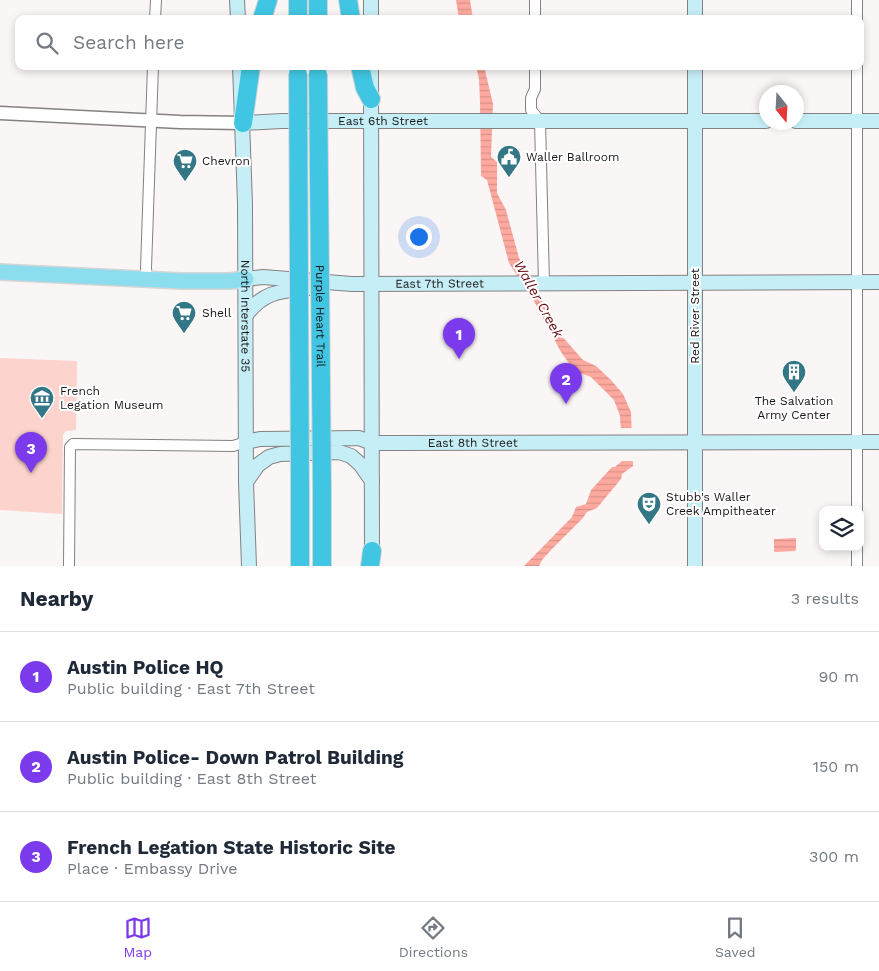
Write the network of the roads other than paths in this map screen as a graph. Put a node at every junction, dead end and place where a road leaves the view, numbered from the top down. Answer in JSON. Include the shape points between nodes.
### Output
{"nodes":[{"id":1,"x":156,"y":0,"type":"edge"},
{"id":2,"x":237,"y":0,"type":"edge"},
{"id":3,"x":268,"y":0,"type":"edge"},
{"id":4,"x":298,"y":0,"type":"edge"},
{"id":5,"x":318,"y":0,"type":"edge"},
{"id":6,"x":348,"y":0,"type":"edge"},
{"id":7,"x":371,"y":0,"type":"edge"},
{"id":8,"x":535,"y":0,"type":"edge"},
{"id":9,"x":695,"y":0,"type":"edge"},
{"id":10,"x":857,"y":0,"type":"edge"},
{"id":11,"x":155,"y":15,"type":"edge"},
{"id":12,"x":238,"y":15,"type":"edge"},
{"id":13,"x":263,"y":15,"type":"edge"},
{"id":14,"x":298,"y":15,"type":"edge"},
{"id":15,"x":318,"y":15,"type":"edge"},
{"id":16,"x":350,"y":15,"type":"edge"},
{"id":17,"x":371,"y":15,"type":"edge"},
{"id":18,"x":535,"y":15,"type":"edge"},
{"id":19,"x":695,"y":15,"type":"edge"},
{"id":20,"x":857,"y":15,"type":"edge"},
{"id":21,"x":153,"y":70,"type":"edge"},
{"id":22,"x":240,"y":70,"type":"edge"},
{"id":23,"x":250,"y":70,"type":"edge"},
{"id":24,"x":298,"y":70,"type":"edge"},
{"id":25,"x":318,"y":70,"type":"edge"},
{"id":26,"x":361,"y":70,"type":"edge"},
{"id":27,"x":371,"y":70,"type":"edge"},
{"id":28,"x":535,"y":70,"type":"edge"},
{"id":29,"x":695,"y":70,"type":"edge"},
{"id":30,"x":857,"y":70,"type":"edge"},
{"id":31,"x":371,"y":99,"type":"junction"},
{"id":32,"x":0,"y":113,"type":"edge"},
{"id":33,"x":695,"y":120,"type":"junction"},
{"id":34,"x":150,"y":121,"type":"junction"},
{"id":35,"x":372,"y":121,"type":"junction"},
{"id":36,"x":540,"y":121,"type":"junction"},
{"id":37,"x":759,"y":121,"type":"edge"},
{"id":38,"x":804,"y":121,"type":"edge"},
{"id":39,"x":857,"y":121,"type":"junction"},
{"id":40,"x":879,"y":122,"type":"edge"},
{"id":41,"x":242,"y":123,"type":"junction"},
{"id":42,"x":0,"y":272,"type":"edge"},
{"id":43,"x":246,"y":279,"type":"junction"},
{"id":44,"x":147,"y":280,"type":"junction"},
{"id":45,"x":857,"y":282,"type":"junction"},
{"id":46,"x":879,"y":282,"type":"edge"},
{"id":47,"x":695,"y":283,"type":"junction"},
{"id":48,"x":352,"y":284,"type":"junction"},
{"id":49,"x":372,"y":284,"type":"junction"},
{"id":50,"x":544,"y":284,"type":"junction"},
{"id":51,"x":246,"y":315,"type":"junction"},
{"id":52,"x":246,"y":442,"type":"junction"},
{"id":53,"x":695,"y":442,"type":"junction"},
{"id":54,"x":857,"y":442,"type":"junction"},
{"id":55,"x":879,"y":442,"type":"edge"},
{"id":56,"x":372,"y":443,"type":"junction"},
{"id":57,"x":372,"y":481,"type":"junction"},
{"id":58,"x":246,"y":482,"type":"junction"},
{"id":59,"x":857,"y":506,"type":"edge"},
{"id":60,"x":857,"y":551,"type":"edge"},
{"id":61,"x":371,"y":561,"type":"edge"},
{"id":62,"x":68,"y":566,"type":"edge"},
{"id":63,"x":249,"y":566,"type":"edge"},
{"id":64,"x":300,"y":566,"type":"edge"},
{"id":65,"x":322,"y":566,"type":"edge"},
{"id":66,"x":695,"y":566,"type":"edge"},
{"id":67,"x":857,"y":566,"type":"edge"}],
"edges":[{"from":1,"to":11,"type":"street"},
{"from":2,"to":12,"type":"main road"},
{"from":3,"to":13,"type":"highway"},
{"from":4,"to":14,"type":"highway"},
{"from":5,"to":15,"type":"highway"},
{"from":6,"to":16,"type":"highway"},
{"from":7,"to":17,"type":"main road"},
{"from":8,"to":18,"type":"street"},
{"from":9,"to":19,"type":"main road"},
{"from":10,"to":20,"type":"street"},
{"from":21,"to":34,"type":"street"},
{"from":22,"to":41,"type":"main road","name":"North Interstate 35"},
{"from":23,"to":41,"type":"highway"},
{"from":24,"to":64,"type":"highway","name":"Purple Heart Trail","bridge":true},
{"from":25,"to":65,"type":"highway","name":"Purple Heart Trail","bridge":true},
{"from":26,"to":31,"type":"highway"},
{"from":27,"to":31,"type":"main road"},
{"from":28,"to":36,"type":"street","via":[[531,110]]},
{"from":29,"to":33,"type":"main road","name":"Red River Street"},
{"from":30,"to":39,"type":"street"},
{"from":31,"to":35,"type":"main road"},
{"from":32,"to":34,"type":"street","name":"East 6th Street"},
{"from":33,"to":36,"type":"main road","name":"East 6th Street"},
{"from":33,"to":37,"type":"main road","name":"East 6th Street"},
{"from":33,"to":47,"type":"main road","name":"Red River Street"},
{"from":34,"to":41,"type":"street","name":"East 6th Street"},
{"from":34,"to":44,"type":"street"},
{"from":35,"to":36,"type":"main road","name":"East 6th Street"},
{"from":35,"to":41,"type":"main road","name":"East 6th Street"},
{"from":35,"to":49,"type":"main road"},
{"from":36,"to":50,"type":"street"},
{"from":38,"to":39,"type":"main road"},
{"from":39,"to":40,"type":"main road"},
{"from":39,"to":45,"type":"street"},
{"from":41,"to":43,"type":"main road","name":"North Interstate 35"},
{"from":42,"to":44,"type":"main road","name":"East 7th Street"},
{"from":43,"to":44,"type":"main road","name":"East 7th Street"},
{"from":43,"to":48,"type":"main road","name":"East 7th Street","via":[[263,277]]},
{"from":43,"to":51,"type":"main road","name":"North Interstate 35"},
{"from":45,"to":46,"type":"main road","name":"East 7th Street"},
{"from":45,"to":47,"type":"main road","name":"East 7th Street"},
{"from":45,"to":54,"type":"street"},
{"from":47,"to":50,"type":"main road","name":"East 7th Street"},
{"from":47,"to":53,"type":"main road","name":"Red River Street"},
{"from":48,"to":49,"type":"main road","name":"East 7th Street"},
{"from":48,"to":51,"type":"main road","via":[[288,290],[265,297]]},
{"from":49,"to":50,"type":"main road","name":"East 7th Street"},
{"from":49,"to":56,"type":"main road"},
{"from":51,"to":52,"type":"main road","name":"North Interstate 35"},
{"from":52,"to":56,"type":"main road","name":"East 8th Street","via":[[260,439],[359,438]]},
{"from":52,"to":58,"type":"main road","name":"North Interstate 35"},
{"from":52,"to":62,"type":"street","name":"East 8th Street","via":[[233,446],[73,444],[70,447]]},
{"from":53,"to":54,"type":"main road","name":"East 8th Street"},
{"from":53,"to":56,"type":"main road","name":"East 8th Street"},
{"from":53,"to":66,"type":"main road","name":"Red River Street"},
{"from":54,"to":55,"type":"main road","name":"East 8th Street"},
{"from":54,"to":59,"type":"street"},
{"from":56,"to":57,"type":"main road"},
{"from":57,"to":58,"type":"main road","via":[[352,456],[339,452],[268,457]]},
{"from":57,"to":61,"type":"main road"},
{"from":58,"to":63,"type":"main road","name":"North Interstate 35"},
{"from":60,"to":67,"type":"street"}]}
